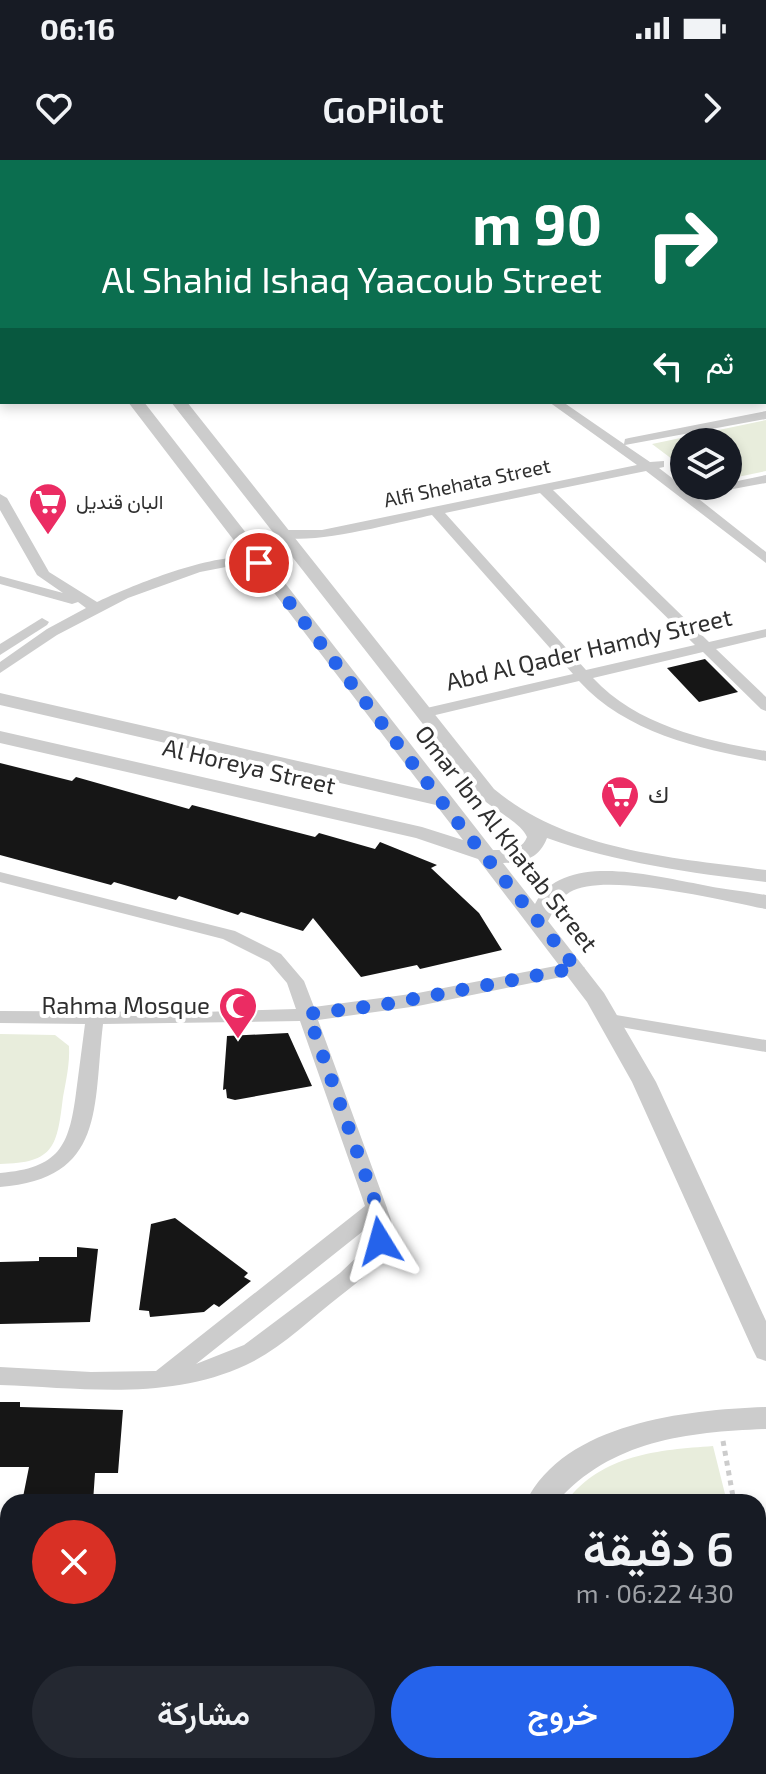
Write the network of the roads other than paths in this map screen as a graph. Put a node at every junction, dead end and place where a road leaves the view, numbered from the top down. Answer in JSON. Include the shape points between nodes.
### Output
{"nodes":[{"id":1,"x":138,"y":404,"type":"edge"},
{"id":2,"x":181,"y":404,"type":"edge"},
{"id":3,"x":558,"y":404,"type":"edge"},
{"id":4,"x":576,"y":404,"type":"edge"},
{"id":5,"x":766,"y":415,"type":"edge"},
{"id":6,"x":629,"y":442,"type":"junction"},
{"id":7,"x":659,"y":469,"type":"junction"},
{"id":8,"x":670,"y":475,"type":"edge"},
{"id":9,"x":766,"y":479,"type":"edge"},
{"id":10,"x":742,"y":482,"type":"edge"},
{"id":11,"x":547,"y":492,"type":"junction"},
{"id":12,"x":0,"y":498,"type":"edge"},
{"id":13,"x":706,"y":500,"type":"edge"},
{"id":14,"x":439,"y":514,"type":"junction"},
{"id":15,"x":283,"y":534,"type":"junction"},
{"id":16,"x":246,"y":545,"type":"junction"},
{"id":17,"x":766,"y":555,"type":"edge"},
{"id":18,"x":300,"y":556,"type":"junction"},
{"id":19,"x":259,"y":563,"type":"junction"},
{"id":20,"x":44,"y":575,"type":"junction"},
{"id":21,"x":0,"y":580,"type":"edge"},
{"id":22,"x":16,"y":584,"type":"junction"},
{"id":23,"x":89,"y":604,"type":"junction"},
{"id":24,"x":766,"y":633,"type":"edge"},
{"id":25,"x":707,"y":648,"type":"junction"},
{"id":26,"x":0,"y":651,"type":"edge"},
{"id":27,"x":0,"y":669,"type":"edge"},
{"id":28,"x":583,"y":677,"type":"junction"},
{"id":29,"x":0,"y":699,"type":"edge"},
{"id":30,"x":766,"y":706,"type":"edge"},
{"id":31,"x":423,"y":713,"type":"junction"},
{"id":32,"x":0,"y":737,"type":"edge"},
{"id":33,"x":766,"y":756,"type":"edge"},
{"id":34,"x":441,"y":800,"type":"junction"},
{"id":35,"x":532,"y":825,"type":"junction"},
{"id":36,"x":607,"y":848,"type":"junction"},
{"id":37,"x":484,"y":855,"type":"junction"},
{"id":38,"x":766,"y":876,"type":"edge"},
{"id":39,"x":0,"y":877,"type":"edge"},
{"id":40,"x":572,"y":883,"type":"junction"},
{"id":41,"x":766,"y":902,"type":"edge"},
{"id":42,"x":538,"y":921,"type":"junction"},
{"id":43,"x":576,"y":968,"type":"junction"},
{"id":44,"x":308,"y":1014,"type":"junction"},
{"id":45,"x":0,"y":1017,"type":"edge"},
{"id":46,"x":95,"y":1017,"type":"junction"},
{"id":47,"x":610,"y":1020,"type":"junction"},
{"id":48,"x":766,"y":1046,"type":"edge"},
{"id":49,"x":0,"y":1180,"type":"edge"},
{"id":50,"x":377,"y":1208,"type":"junction"},
{"id":51,"x":766,"y":1350,"type":"edge"},
{"id":52,"x":0,"y":1376,"type":"edge"},
{"id":53,"x":160,"y":1380,"type":"junction"},
{"id":54,"x":766,"y":1418,"type":"edge"},
{"id":55,"x":548,"y":1494,"type":"edge"}],
"edges":[{"from":1,"to":16,"type":"street","name":"Omar Ibn Al Khatab Street"},
{"from":2,"to":15,"type":"street","name":"Omar Ibn Al Khatab Street"},
{"from":3,"to":7,"type":"street"},
{"from":4,"to":6,"type":"street"},
{"from":5,"to":6,"type":"street"},
{"from":6,"to":7,"type":"street"},
{"from":7,"to":8,"type":"street"},
{"from":7,"to":11,"type":"street","name":"Alfi Shehata Street"},
{"from":7,"to":17,"type":"street"},
{"from":9,"to":10,"type":"street"},
{"from":11,"to":14,"type":"street","name":"Alfi Shehata Street"},
{"from":11,"to":25,"type":"street"},
{"from":12,"to":20,"type":"street"},
{"from":13,"to":17,"type":"street"},
{"from":14,"to":15,"type":"street","name":"Alfi Shehata Street","via":[[322,534]]},
{"from":14,"to":18,"type":"street","name":"Alfi Shehata Street","via":[[324,543]]},
{"from":14,"to":28,"type":"street"},
{"from":15,"to":18,"type":"street","name":"Omar Ibn Al Khatab Street"},
{"from":16,"to":19,"type":"street","name":"Omar Ibn Al Khatab Street"},
{"from":16,"to":23,"type":"street","via":[[137,579]]},
{"from":18,"to":31,"type":"street","name":"Omar Ibn Al Khatab Street"},
{"from":19,"to":23,"type":"street","via":[[210,567]]},
{"from":19,"to":34,"type":"street","name":"Omar Ibn Al Khatab Street"},
{"from":20,"to":22,"type":"street"},
{"from":20,"to":23,"type":"street"},
{"from":21,"to":22,"type":"street"},
{"from":22,"to":23,"type":"street"},
{"from":23,"to":26,"type":"street","via":[[32,628]]},
{"from":23,"to":27,"type":"street"},
{"from":24,"to":25,"type":"street","name":"Abd Al Qader Hamdy Street"},
{"from":25,"to":28,"type":"street","name":"Abd Al Qader Hamdy Street"},
{"from":25,"to":30,"type":"street"},
{"from":28,"to":31,"type":"street","name":"Abd Al Qader Hamdy Street"},
{"from":28,"to":33,"type":"street","via":[[614,705],[658,728]]},
{"from":29,"to":34,"type":"street","name":"Al Horeya Street"},
{"from":31,"to":35,"type":"street","name":"Omar Ibn Al Khatab Street","via":[[492,799]]},
{"from":32,"to":37,"type":"street","name":"Al Horeya Street","via":[[422,833]]},
{"from":34,"to":37,"type":"street","name":"Omar Ibn Al Khatab Street"},
{"from":35,"to":36,"type":"street"},
{"from":35,"to":37,"type":"street","via":[[536,843],[527,853],[511,858]]},
{"from":36,"to":38,"type":"street"},
{"from":36,"to":40,"type":"street"},
{"from":37,"to":42,"type":"street","name":"Omar Ibn Al Khatab Street"},
{"from":39,"to":44,"type":"street","via":[[246,941],[287,969]]},
{"from":40,"to":41,"type":"street","via":[[626,878]]},
{"from":40,"to":42,"type":"street","via":[[548,899]]},
{"from":42,"to":43,"type":"street","name":"Omar Ibn Al Khatab Street"},
{"from":43,"to":44,"type":"street"},
{"from":43,"to":47,"type":"street","name":"Omar Ibn Al Khatab Street"},
{"from":44,"to":46,"type":"street"},
{"from":44,"to":50,"type":"street"},
{"from":45,"to":46,"type":"street"},
{"from":46,"to":49,"type":"street","via":[[76,1142],[48,1169]]},
{"from":47,"to":48,"type":"street"},
{"from":47,"to":51,"type":"street","name":"Omar Ibn Al Khatab Street"},
{"from":50,"to":53,"type":"street"},
{"from":50,"to":53,"type":"street","via":[[380,1241],[366,1264],[254,1350],[209,1370]]},
{"from":52,"to":53,"type":"street"},
{"from":54,"to":55,"type":"street","via":[[678,1426],[614,1443],[578,1463]]}]}
